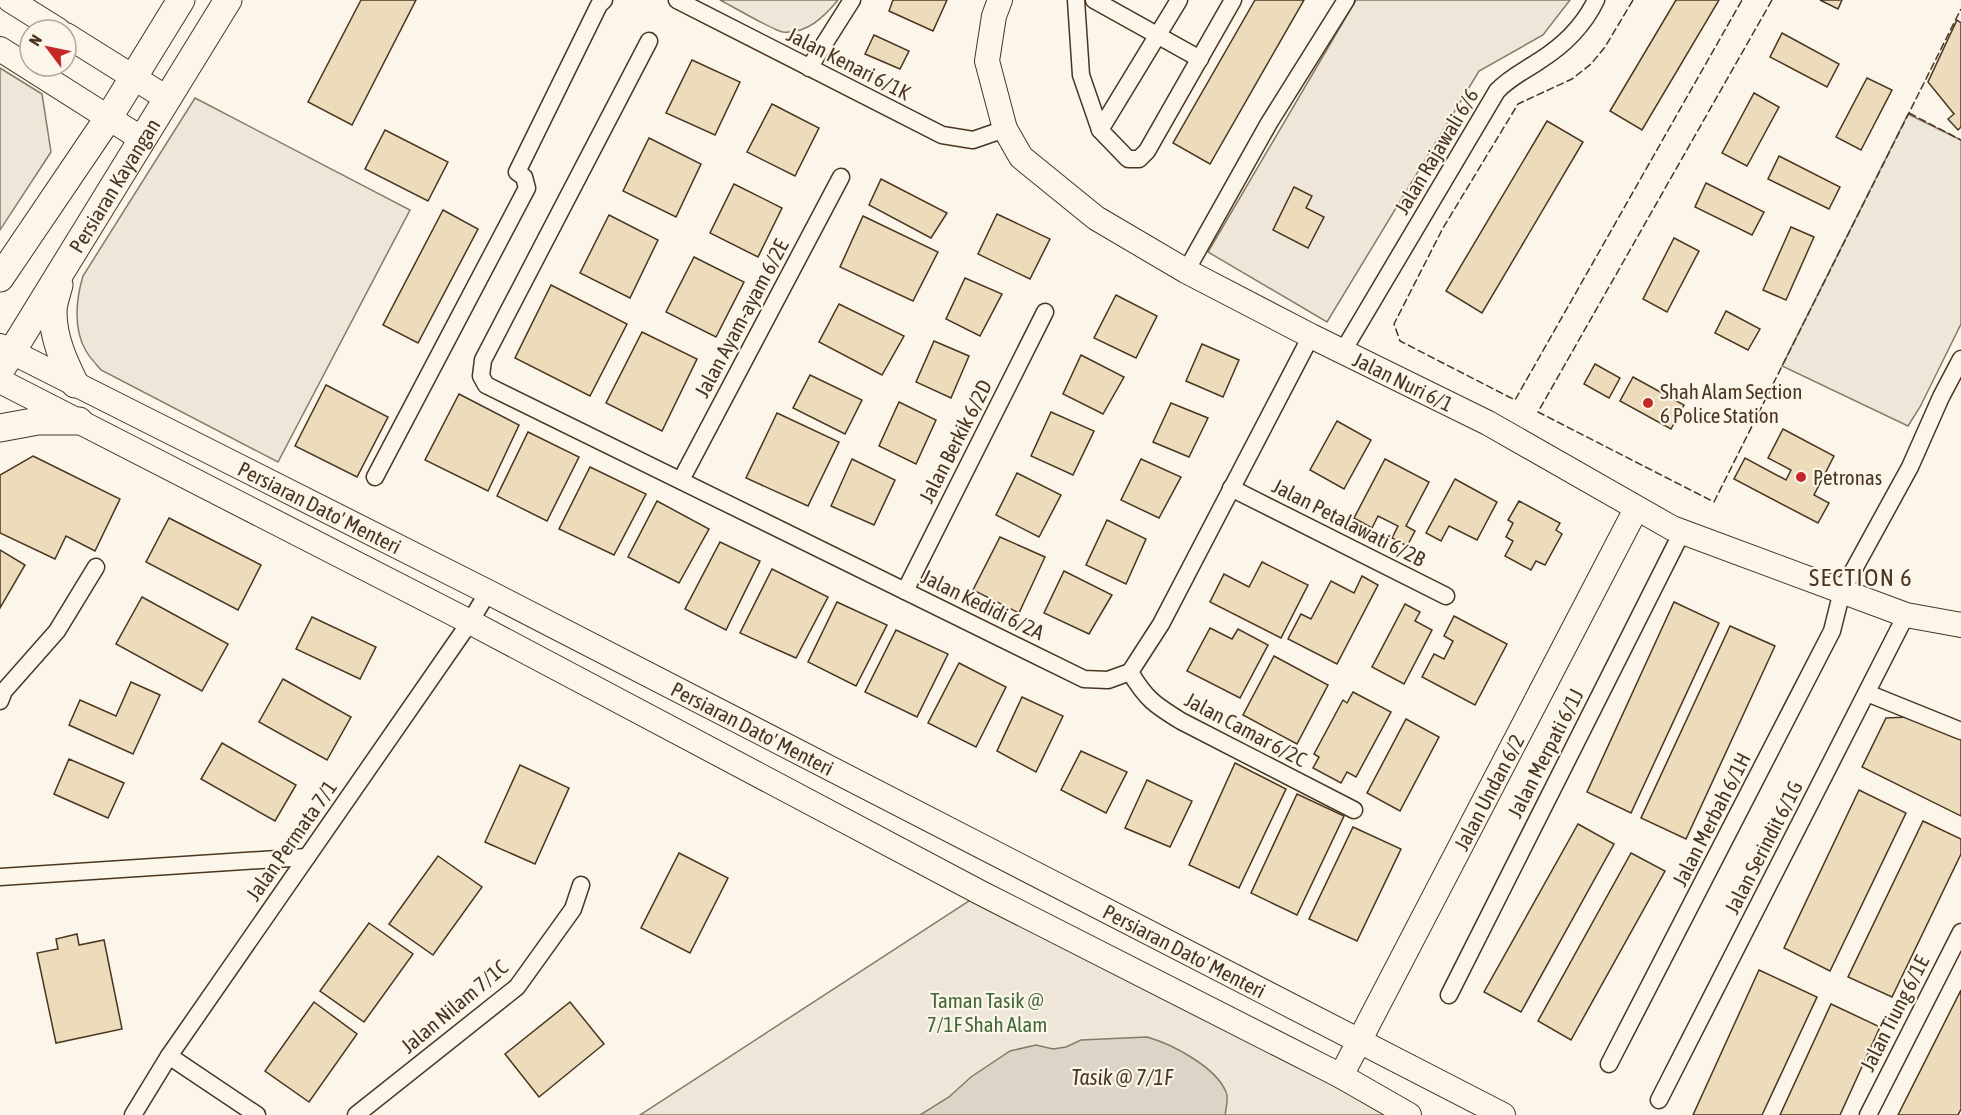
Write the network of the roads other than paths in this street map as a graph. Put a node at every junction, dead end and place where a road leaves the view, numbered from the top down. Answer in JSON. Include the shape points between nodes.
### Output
{"nodes":[{"id":1,"x":10,"y":0,"type":"edge"},
{"id":2,"x":181,"y":0,"type":"edge"},
{"id":3,"x":228,"y":0,"type":"edge"},
{"id":4,"x":603,"y":0,"type":"edge"},
{"id":5,"x":677,"y":0,"type":"edge"},
{"id":6,"x":852,"y":0,"type":"edge"},
{"id":7,"x":1000,"y":0,"type":"edge"},
{"id":8,"x":1076,"y":0,"type":"edge"},
{"id":9,"x":1094,"y":0,"type":"edge"},
{"id":10,"x":1179,"y":0,"type":"edge"},
{"id":11,"x":1233,"y":0,"type":"edge"},
{"id":12,"x":1346,"y":0,"type":"edge"},
{"id":13,"x":1596,"y":0,"type":"edge"},
{"id":14,"x":39,"y":18,"type":"edge"},
{"id":15,"x":1157,"y":35,"type":"junction"},
{"id":16,"x":649,"y":40,"type":"dead end"},
{"id":17,"x":78,"y":42,"type":"edge"},
{"id":18,"x":0,"y":49,"type":"edge"},
{"id":19,"x":1200,"y":59,"type":"junction"},
{"id":20,"x":809,"y":68,"type":"junction"},
{"id":21,"x":134,"y":77,"type":"junction"},
{"id":22,"x":168,"y":99,"type":"junction"},
{"id":23,"x":109,"y":117,"type":"junction"},
{"id":24,"x":1005,"y":129,"type":"junction"},
{"id":25,"x":1100,"y":130,"type":"junction"},
{"id":26,"x":142,"y":139,"type":"junction"},
{"id":27,"x":841,"y":177,"type":"dead end"},
{"id":28,"x":1186,"y":270,"type":"junction"},
{"id":29,"x":62,"y":272,"type":"junction"},
{"id":30,"x":0,"y":278,"type":"edge"},
{"id":31,"x":1045,"y":312,"type":"dead end"},
{"id":32,"x":1311,"y":336,"type":"junction"},
{"id":33,"x":1343,"y":351,"type":"junction"},
{"id":34,"x":4,"y":357,"type":"edge"},
{"id":35,"x":1961,"y":359,"type":"edge"},
{"id":36,"x":0,"y":381,"type":"edge"},
{"id":37,"x":75,"y":384,"type":"junction"},
{"id":38,"x":79,"y":421,"type":"junction"},
{"id":39,"x":0,"y":428,"type":"edge"},
{"id":40,"x":375,"y":477,"type":"dead end"},
{"id":41,"x":681,"y":480,"type":"junction"},
{"id":42,"x":1231,"y":488,"type":"junction"},
{"id":43,"x":1636,"y":509,"type":"junction"},
{"id":44,"x":1682,"y":532,"type":"junction"},
{"id":45,"x":96,"y":567,"type":"dead end"},
{"id":46,"x":905,"y":591,"type":"junction"},
{"id":47,"x":1842,"y":591,"type":"junction"},
{"id":48,"x":488,"y":592,"type":"junction"},
{"id":49,"x":1446,"y":596,"type":"dead end"},
{"id":50,"x":1906,"y":615,"type":"junction"},
{"id":51,"x":470,"y":622,"type":"junction"},
{"id":52,"x":1961,"y":625,"type":"edge"},
{"id":53,"x":1130,"y":672,"type":"junction"},
{"id":54,"x":1867,"y":693,"type":"junction"},
{"id":55,"x":0,"y":701,"type":"edge"},
{"id":56,"x":1961,"y":731,"type":"edge"},
{"id":57,"x":1354,"y":810,"type":"dead end"},
{"id":58,"x":307,"y":857,"type":"junction"},
{"id":59,"x":0,"y":877,"type":"edge"},
{"id":60,"x":581,"y":885,"type":"dead end"},
{"id":61,"x":1961,"y":932,"type":"edge"},
{"id":62,"x":1449,"y":995,"type":"dead end"},
{"id":63,"x":1359,"y":1041,"type":"junction"},
{"id":64,"x":169,"y":1056,"type":"junction"},
{"id":65,"x":1609,"y":1064,"type":"dead end"},
{"id":66,"x":1341,"y":1076,"type":"junction"},
{"id":67,"x":1659,"y":1100,"type":"dead end"},
{"id":68,"x":133,"y":1115,"type":"edge"},
{"id":69,"x":256,"y":1115,"type":"edge"},
{"id":70,"x":356,"y":1115,"type":"edge"},
{"id":71,"x":1409,"y":1115,"type":"edge"},
{"id":72,"x":1503,"y":1115,"type":"edge"},
{"id":73,"x":1868,"y":1115,"type":"edge"}],
"edges":[{"from":1,"to":14,"type":"main road"},
{"from":2,"to":21,"type":"main road","name":"Persiaran Kayangan"},
{"from":3,"to":22,"type":"main road","name":"Persiaran Kayangan"},
{"from":4,"to":40,"type":"street","via":[[517,172],[524,177],[527,188]]},
{"from":5,"to":20,"type":"street","name":"Jalan Kenari 6/1K"},
{"from":6,"to":20,"type":"street"},
{"from":7,"to":24,"type":"main road","name":"Jalan Nuri 6/1","via":[[993,16],[987,61]]},
{"from":8,"to":25,"type":"street","via":[[1081,75]]},
{"from":9,"to":15,"type":"street"},
{"from":10,"to":15,"type":"street"},
{"from":11,"to":19,"type":"street"},
{"from":12,"to":28,"type":"street","via":[[1269,123]]},
{"from":13,"to":33,"type":"street","name":"Jalan Rajawali 6/6","via":[[1566,41],[1497,91]]},
{"from":15,"to":19,"type":"street"},
{"from":15,"to":25,"type":"street"},
{"from":16,"to":41,"type":"street","name":"Jalan Kedidi 6/2A","via":[[483,360],[481,376],[486,385]]},
{"from":17,"to":21,"type":"main road"},
{"from":18,"to":23,"type":"main road"},
{"from":19,"to":25,"type":"street","via":[[1139,159],[1128,159]]},
{"from":20,"to":24,"type":"street","name":"Jalan Kenari 6/1K","via":[[942,135],[973,140]]},
{"from":21,"to":22,"type":"main road"},
{"from":21,"to":23,"type":"main road","name":"Persiaran Kayangan"},
{"from":22,"to":26,"type":"main road","name":"Persiaran Kayangan"},
{"from":23,"to":26,"type":"main road"},
{"from":23,"to":30,"type":"main road","name":"Persiaran Kayangan"},
{"from":24,"to":28,"type":"main road","name":"Jalan Nuri 6/1","via":[[1021,157],[1096,218]]},
{"from":26,"to":29,"type":"main road","name":"Persiaran Kayangan"},
{"from":27,"to":41,"type":"street","name":"Jalan Ayam-ayam 6/2E"},
{"from":28,"to":32,"type":"main road","name":"Jalan Nuri 6/1"},
{"from":29,"to":34,"type":"main road","name":"Persiaran Kayangan"},
{"from":29,"to":37,"type":"main road","via":[[53,310],[54,328]]},
{"from":31,"to":46,"type":"street","name":"Jalan Berkik 6/2D"},
{"from":32,"to":33,"type":"main road","name":"Jalan Nuri 6/1"},
{"from":32,"to":42,"type":"street"},
{"from":33,"to":43,"type":"main road","name":"Jalan Nuri 6/1","via":[[1488,423]]},
{"from":34,"to":37,"type":"main road","name":"Persiaran Dato' Menteri"},
{"from":35,"to":47,"type":"street","name":"Jalan Merbah 6/1H","via":[[1910,467]]},
{"from":36,"to":38,"type":"main road","name":"Persiaran Dato' Menteri"},
{"from":37,"to":48,"type":"main road","name":"Persiaran Dato' Menteri"},
{"from":38,"to":39,"type":"main road","via":[[38,421]]},
{"from":38,"to":51,"type":"main road","name":"Persiaran Dato' Menteri"},
{"from":41,"to":46,"type":"street","name":"Jalan Kedidi 6/2A"},
{"from":42,"to":49,"type":"street","name":"Jalan Petalawati 6/2B"},
{"from":42,"to":53,"type":"street","via":[[1161,624]]},
{"from":43,"to":44,"type":"main road","name":"Jalan Nuri 6/1"},
{"from":43,"to":63,"type":"main road","name":"Jalan Undan 6/2"},
{"from":44,"to":47,"type":"main road","name":"Jalan Nuri 6/1"},
{"from":44,"to":62,"type":"street","name":"Jalan Merpati 6/1J"},
{"from":45,"to":55,"type":"street","via":[[57,631],[4,691]]},
{"from":46,"to":53,"type":"street","name":"Jalan Kedidi 6/2A","via":[[1084,679],[1108,680]]},
{"from":47,"to":50,"type":"main road","name":"Jalan Nuri 6/1"},
{"from":47,"to":65,"type":"street","name":"Jalan Merbah 6/1H","via":[[1832,631]]},
{"from":48,"to":51,"type":"street","name":"Jalan Permata 7/1"},
{"from":48,"to":63,"type":"main road","name":"Persiaran Dato' Menteri"},
{"from":50,"to":52,"type":"main road","name":"Jalan Nuri 6/1"},
{"from":50,"to":54,"type":"street","name":"Jalan Serindit 6/1G"},
{"from":51,"to":58,"type":"street","name":"Jalan Permata 7/1"},
{"from":51,"to":66,"type":"main road","name":"Persiaran Dato' Menteri","via":[[981,893]]},
{"from":53,"to":57,"type":"street","name":"Jalan Camar 6/2C","via":[[1155,706]]},
{"from":54,"to":56,"type":"street"},
{"from":54,"to":67,"type":"street","name":"Jalan Serindit 6/1G"},
{"from":58,"to":59,"type":"street"},
{"from":58,"to":64,"type":"street","name":"Jalan Permata 7/1"},
{"from":60,"to":70,"type":"street","name":"Jalan Nilam 7/1C","via":[[573,909],[517,987]]},
{"from":61,"to":73,"type":"street","name":"Jalan Tiung 6/1E"},
{"from":63,"to":66,"type":"main road","name":"Jalan Undan 6/2"},
{"from":63,"to":72,"type":"main road","name":"Persiaran Dato' Menteri"},
{"from":64,"to":68,"type":"street","name":"Jalan Permata 7/1"},
{"from":64,"to":69,"type":"street"},
{"from":66,"to":71,"type":"main road","name":"Persiaran Dato' Menteri"}]}
